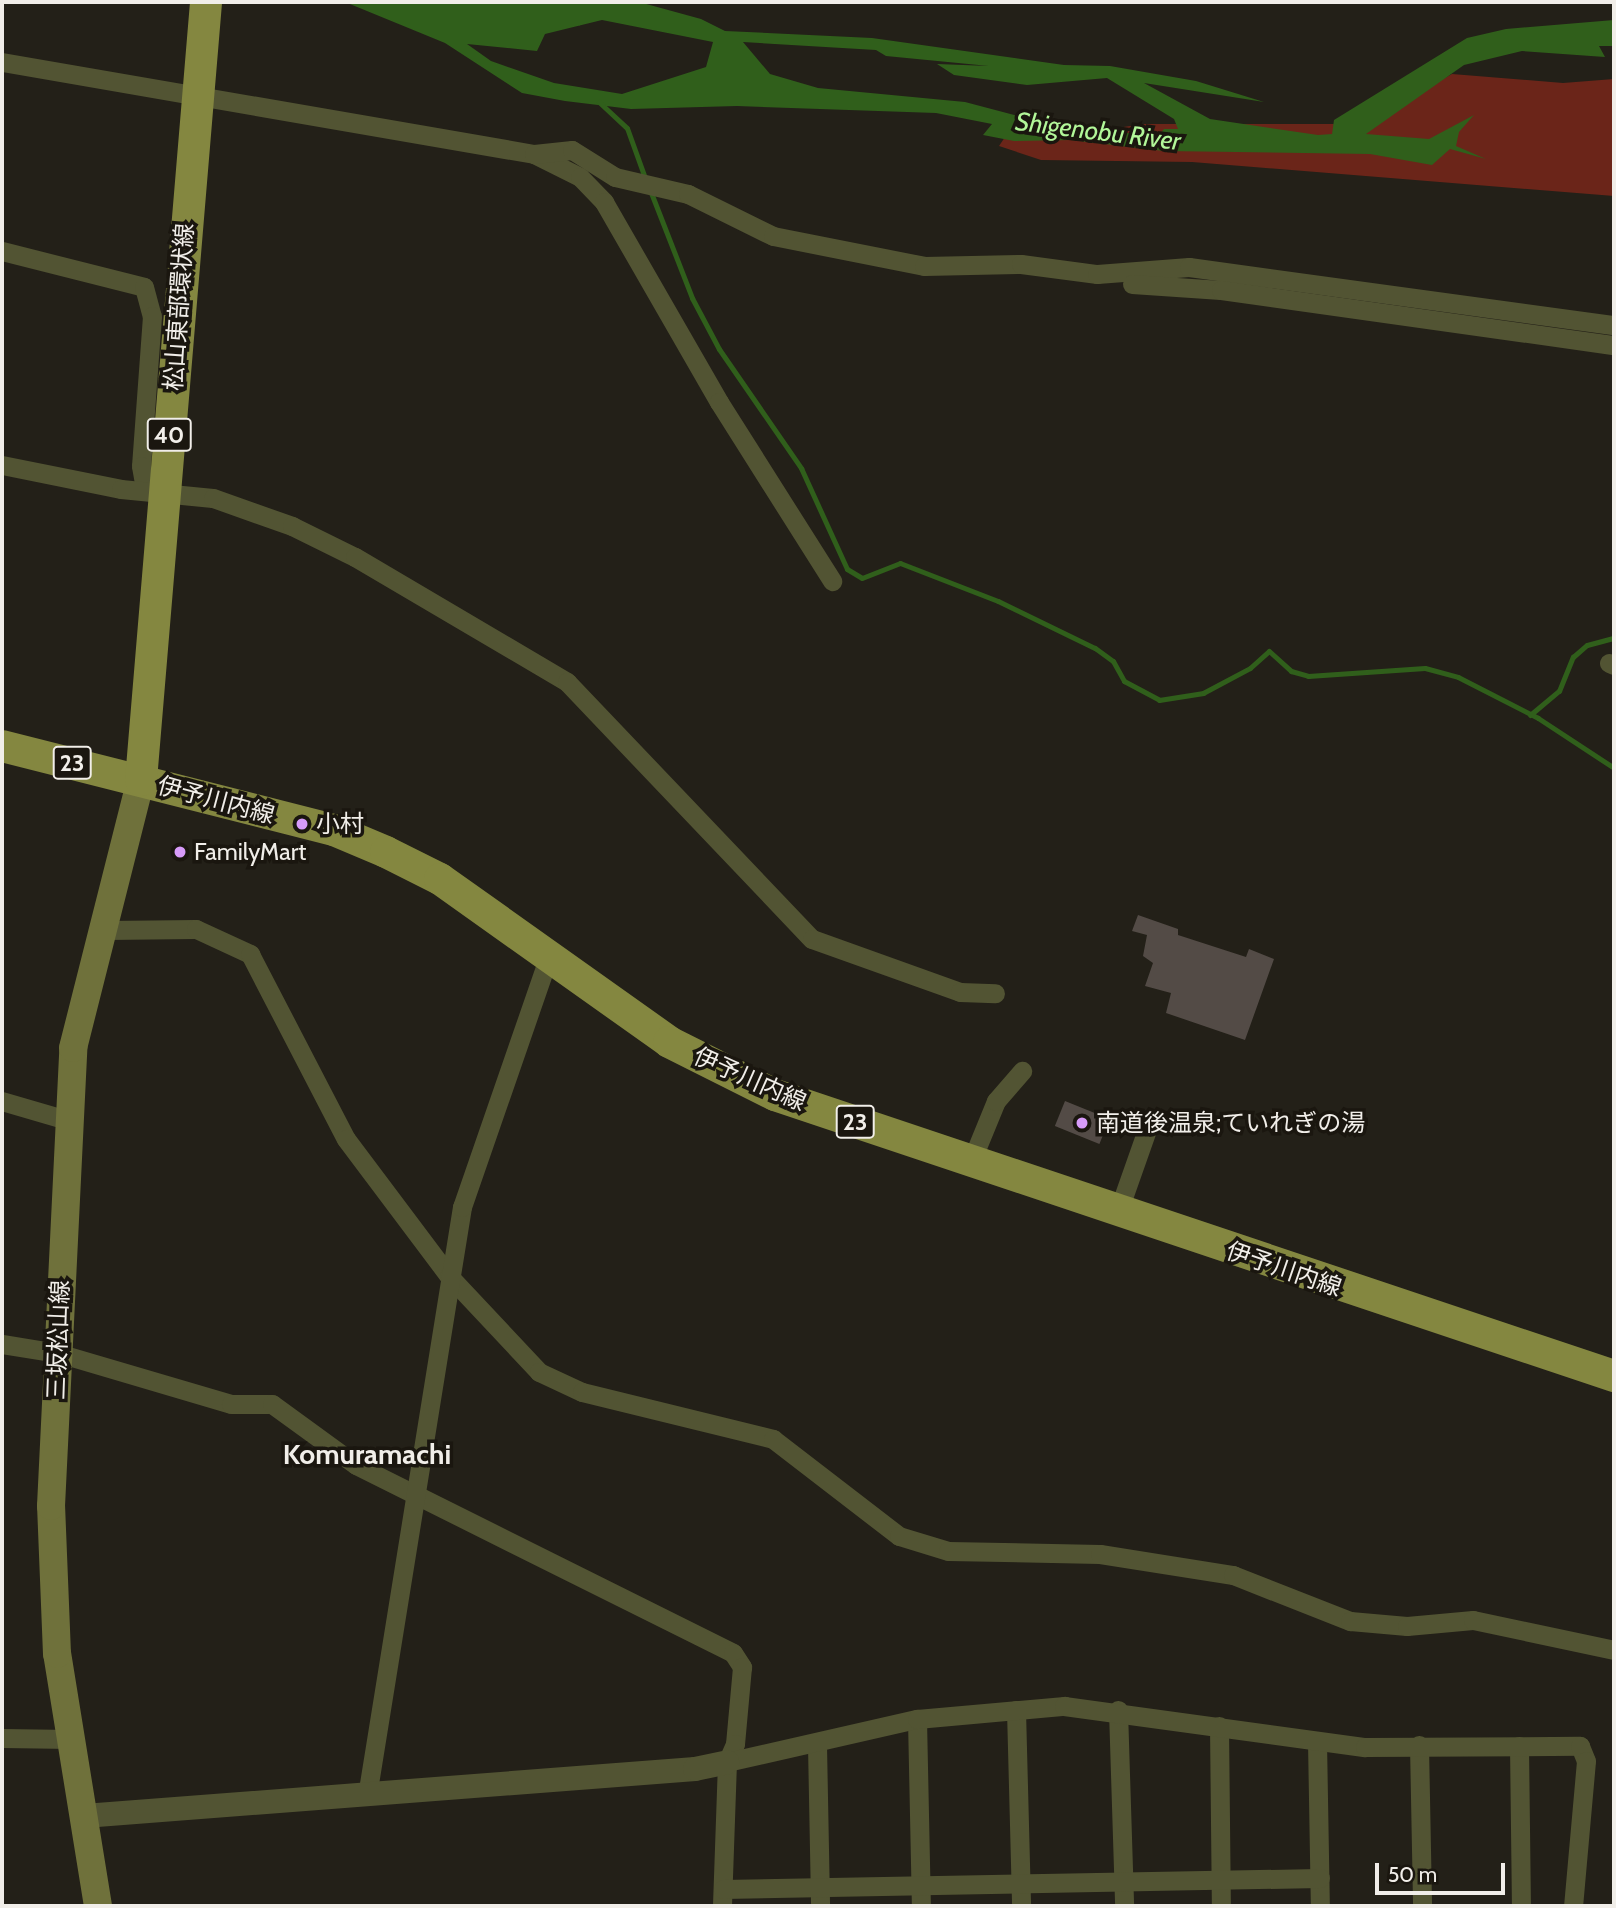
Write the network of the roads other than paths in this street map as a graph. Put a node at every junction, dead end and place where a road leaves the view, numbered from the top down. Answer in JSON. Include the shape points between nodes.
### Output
{"nodes":[{"id":1,"x":206,"y":2,"type":"edge"},
{"id":2,"x":2,"y":62,"type":"edge"},
{"id":3,"x":196,"y":93,"type":"junction"},
{"id":4,"x":534,"y":154,"type":"junction"},
{"id":5,"x":2,"y":251,"type":"edge"},
{"id":6,"x":1097,"y":274,"type":"junction"},
{"id":7,"x":1614,"y":325,"type":"edge"},
{"id":8,"x":1614,"y":345,"type":"edge"},
{"id":9,"x":2,"y":465,"type":"edge"},
{"id":10,"x":155,"y":490,"type":"junction"},
{"id":11,"x":832,"y":581,"type":"dead end"},
{"id":12,"x":2,"y":746,"type":"edge"},
{"id":13,"x":141,"y":780,"type":"junction"},
{"id":14,"x":107,"y":930,"type":"junction"},
{"id":15,"x":548,"y":958,"type":"junction"},
{"id":16,"x":995,"y":993,"type":"dead end"},
{"id":17,"x":1023,"y":1071,"type":"dead end"},
{"id":18,"x":2,"y":1101,"type":"edge"},
{"id":19,"x":67,"y":1120,"type":"junction"},
{"id":20,"x":1149,"y":1124,"type":"dead end"},
{"id":21,"x":971,"y":1162,"type":"junction"},
{"id":22,"x":1118,"y":1212,"type":"junction"},
{"id":23,"x":449,"y":1276,"type":"junction"},
{"id":24,"x":2,"y":1344,"type":"edge"},
{"id":25,"x":58,"y":1353,"type":"junction"},
{"id":26,"x":1614,"y":1376,"type":"edge"},
{"id":27,"x":416,"y":1494,"type":"junction"},
{"id":28,"x":1614,"y":1650,"type":"edge"},
{"id":29,"x":1016,"y":1710,"type":"junction"},
{"id":30,"x":1118,"y":1710,"type":"junction"},
{"id":31,"x":918,"y":1718,"type":"junction"},
{"id":32,"x":1219,"y":1726,"type":"junction"},
{"id":33,"x":2,"y":1738,"type":"edge"},
{"id":34,"x":71,"y":1739,"type":"junction"},
{"id":35,"x":1317,"y":1741,"type":"junction"},
{"id":36,"x":817,"y":1745,"type":"junction"},
{"id":37,"x":1419,"y":1745,"type":"junction"},
{"id":38,"x":1518,"y":1746,"type":"junction"},
{"id":39,"x":727,"y":1762,"type":"junction"},
{"id":40,"x":367,"y":1796,"type":"junction"},
{"id":41,"x":84,"y":1816,"type":"junction"},
{"id":42,"x":1320,"y":1878,"type":"junction"},
{"id":43,"x":1221,"y":1880,"type":"junction"},
{"id":44,"x":1123,"y":1882,"type":"junction"},
{"id":45,"x":1021,"y":1884,"type":"junction"},
{"id":46,"x":921,"y":1886,"type":"junction"},
{"id":47,"x":820,"y":1897,"type":"edge"},
{"id":48,"x":722,"y":1898,"type":"edge"},
{"id":49,"x":98,"y":1906,"type":"edge"},
{"id":50,"x":921,"y":1906,"type":"edge"},
{"id":51,"x":1021,"y":1906,"type":"edge"},
{"id":52,"x":1124,"y":1906,"type":"edge"},
{"id":53,"x":1221,"y":1906,"type":"edge"},
{"id":54,"x":1321,"y":1906,"type":"edge"},
{"id":55,"x":1422,"y":1906,"type":"edge"},
{"id":56,"x":1521,"y":1906,"type":"edge"},
{"id":57,"x":1573,"y":1906,"type":"edge"}],
"edges":[{"from":1,"to":3,"type":"main road","name":"松山東部環状線","number":"40"},
{"from":2,"to":3,"type":"street"},
{"from":3,"to":4,"type":"street"},
{"from":3,"to":10,"type":"main road","name":"松山東部環状線","number":"40"},
{"from":4,"to":6,"type":"street","via":[[572,150],[615,177],[688,194],[773,236],[924,266],[1021,264]]},
{"from":4,"to":11,"type":"street","via":[[580,177],[604,202],[719,402]]},
{"from":5,"to":10,"type":"street","via":[[144,287],[152,316],[141,466]]},
{"from":6,"to":7,"type":"street","via":[[1189,267]]},
{"from":6,"to":8,"type":"street","via":[[1126,284],[1221,290]]},
{"from":9,"to":10,"type":"street","via":[[121,489]]},
{"from":10,"to":13,"type":"main road","name":"松山東部環状線","number":"40"},
{"from":10,"to":16,"type":"street","via":[[213,498],[292,526],[567,682],[812,939],[960,992]]},
{"from":12,"to":13,"type":"main road","name":"伊予川内線","number":"23"},
{"from":13,"to":14,"type":"main road","name":"三坂松山線"},
{"from":13,"to":15,"type":"main road","name":"伊予川内線","number":"23","via":[[334,831],[386,852],[440,879]]},
{"from":14,"to":19,"type":"main road","name":"三坂松山線","via":[[74,1048]]},
{"from":14,"to":23,"type":"street","via":[[196,929],[250,954],[346,1139]]},
{"from":15,"to":21,"type":"main road","name":"伊予川内線","number":"23","via":[[669,1042],[775,1095]]},
{"from":15,"to":23,"type":"street","via":[[462,1207]]},
{"from":17,"to":21,"type":"street","via":[[996,1101]]},
{"from":18,"to":19,"type":"street"},
{"from":19,"to":25,"type":"main road","name":"三坂松山線"},
{"from":20,"to":22,"type":"street"},
{"from":21,"to":22,"type":"main road","name":"伊予川内線","number":"23"},
{"from":22,"to":26,"type":"main road","name":"伊予川内線","number":"23"},
{"from":23,"to":27,"type":"street"},
{"from":23,"to":28,"type":"street","via":[[538,1372],[582,1392],[773,1439],[899,1536],[948,1551],[1100,1554],[1233,1575],[1350,1620],[1407,1626],[1473,1620]]},
{"from":24,"to":25,"type":"street"},
{"from":25,"to":27,"type":"street","via":[[232,1404],[272,1404],[356,1465]]},
{"from":25,"to":34,"type":"main road","name":"三坂松山線","via":[[53,1600]]},
{"from":27,"to":39,"type":"street","via":[[733,1653],[742,1667],[735,1744]]},
{"from":27,"to":40,"type":"street"},
{"from":29,"to":30,"type":"street"},
{"from":29,"to":31,"type":"street"},
{"from":29,"to":45,"type":"street"},
{"from":30,"to":32,"type":"street"},
{"from":30,"to":44,"type":"street"},
{"from":31,"to":36,"type":"street"},
{"from":31,"to":46,"type":"street"},
{"from":32,"to":35,"type":"street"},
{"from":32,"to":43,"type":"street"},
{"from":33,"to":34,"type":"street"},
{"from":34,"to":41,"type":"main road","name":"三坂松山線"},
{"from":35,"to":37,"type":"street","via":[[1365,1747]]},
{"from":35,"to":42,"type":"street"},
{"from":36,"to":39,"type":"street"},
{"from":36,"to":47,"type":"street"},
{"from":37,"to":38,"type":"street"},
{"from":37,"to":55,"type":"street"},
{"from":38,"to":56,"type":"street"},
{"from":38,"to":57,"type":"street","via":[[1580,1746],[1586,1761]]},
{"from":39,"to":40,"type":"street","via":[[695,1769]]},
{"from":39,"to":48,"type":"street"},
{"from":40,"to":41,"type":"street"},
{"from":41,"to":49,"type":"main road","name":"三坂松山線"},
{"from":42,"to":43,"type":"street"},
{"from":42,"to":54,"type":"street"},
{"from":43,"to":44,"type":"street"},
{"from":43,"to":53,"type":"street"},
{"from":44,"to":45,"type":"street"},
{"from":44,"to":52,"type":"street"},
{"from":45,"to":46,"type":"street"},
{"from":45,"to":51,"type":"street"},
{"from":46,"to":47,"type":"street"},
{"from":46,"to":50,"type":"street"},
{"from":47,"to":48,"type":"street"}]}
